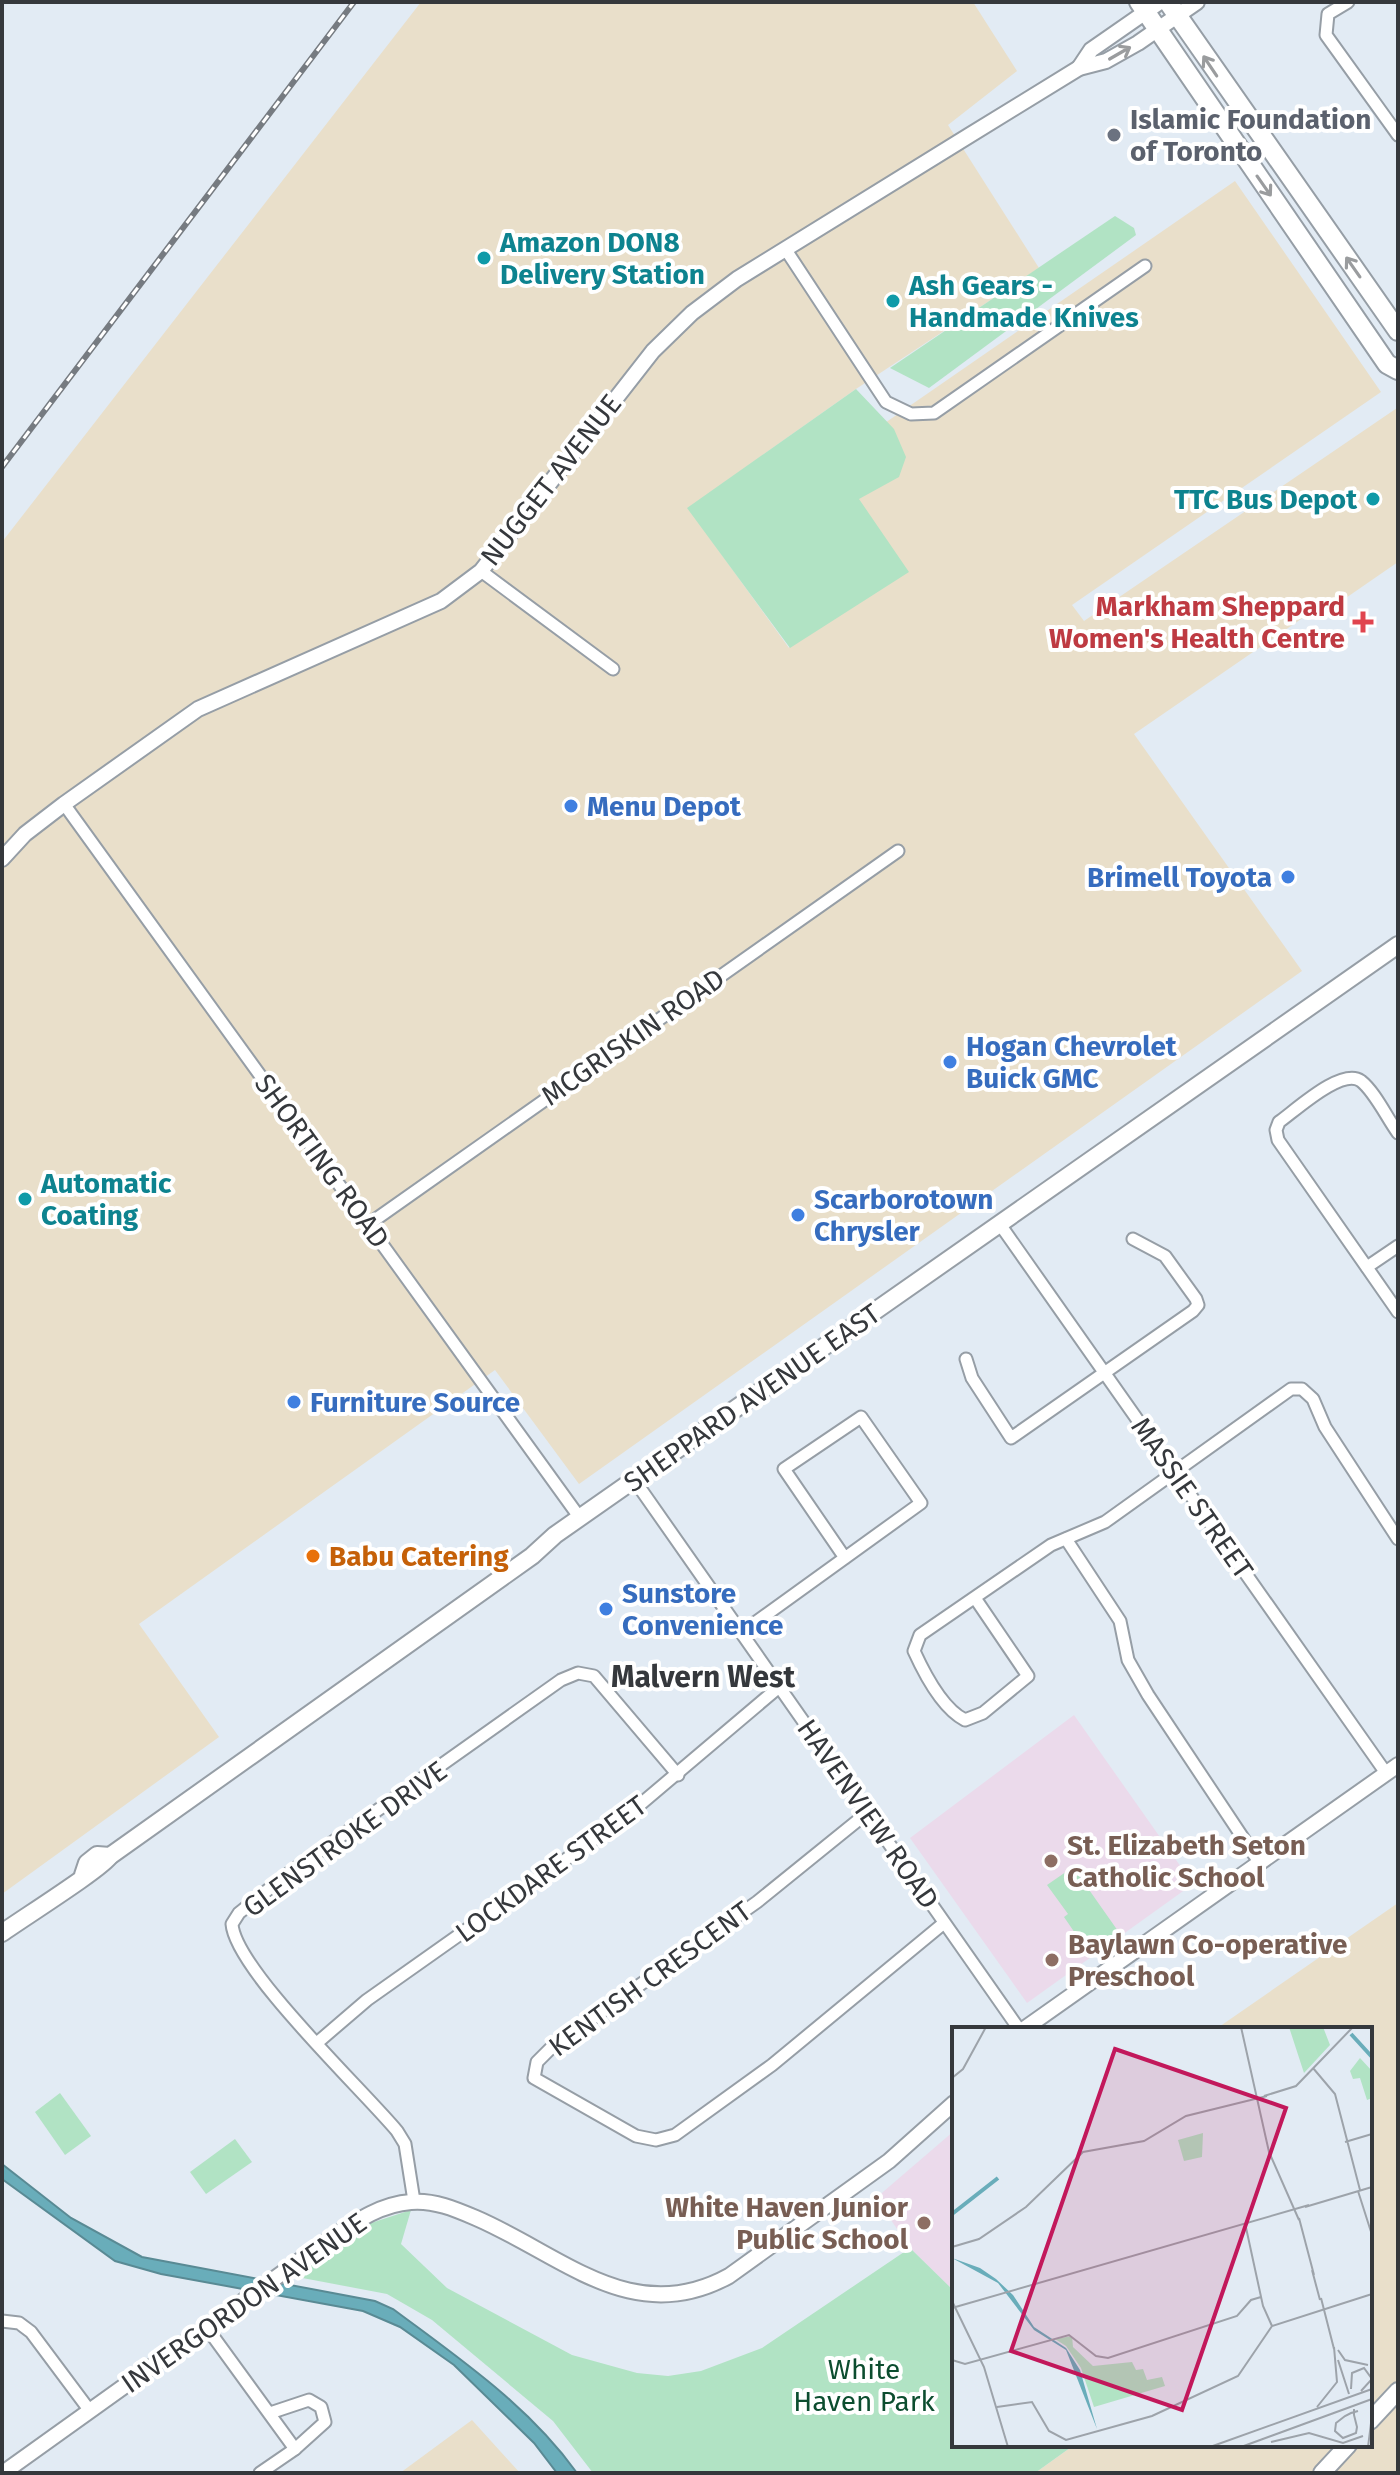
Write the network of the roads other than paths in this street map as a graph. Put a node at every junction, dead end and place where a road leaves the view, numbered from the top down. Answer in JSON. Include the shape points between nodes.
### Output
{"nodes":[{"id":1,"x":1197,"y":2,"type":"edge"},
{"id":2,"x":1348,"y":2,"type":"edge"},
{"id":3,"x":1148,"y":6,"type":"edge"},
{"id":4,"x":1173,"y":9,"type":"edge"},
{"id":5,"x":1157,"y":30,"type":"junction"},
{"id":6,"x":1079,"y":68,"type":"junction"},
{"id":7,"x":1398,"y":135,"type":"edge"},
{"id":8,"x":786,"y":250,"type":"junction"},
{"id":9,"x":1145,"y":266,"type":"dead end"},
{"id":10,"x":1398,"y":331,"type":"edge"},
{"id":11,"x":1398,"y":370,"type":"edge"},
{"id":12,"x":481,"y":571,"type":"junction"},
{"id":13,"x":613,"y":669,"type":"dead end"},
{"id":14,"x":64,"y":804,"type":"junction"},
{"id":15,"x":898,"y":851,"type":"dead end"},
{"id":16,"x":2,"y":859,"type":"edge"},
{"id":17,"x":1397,"y":949,"type":"edge"},
{"id":18,"x":1398,"y":1133,"type":"edge"},
{"id":19,"x":999,"y":1223,"type":"junction"},
{"id":20,"x":369,"y":1224,"type":"junction"},
{"id":21,"x":1133,"y":1239,"type":"dead end"},
{"id":22,"x":1398,"y":1246,"type":"edge"},
{"id":23,"x":1367,"y":1267,"type":"junction"},
{"id":24,"x":1398,"y":1312,"type":"edge"},
{"id":25,"x":966,"y":1359,"type":"dead end"},
{"id":26,"x":1103,"y":1373,"type":"junction"},
{"id":27,"x":1175,"y":1473,"type":"junction"},
{"id":28,"x":635,"y":1481,"type":"junction"},
{"id":29,"x":580,"y":1518,"type":"junction"},
{"id":30,"x":1066,"y":1539,"type":"junction"},
{"id":31,"x":1398,"y":1539,"type":"edge"},
{"id":32,"x":845,"y":1558,"type":"junction"},
{"id":33,"x":975,"y":1598,"type":"junction"},
{"id":34,"x":742,"y":1631,"type":"junction"},
{"id":35,"x":779,"y":1687,"type":"junction"},
{"id":36,"x":1392,"y":1769,"type":"edge"},
{"id":37,"x":678,"y":1775,"type":"junction"},
{"id":38,"x":867,"y":1813,"type":"junction"},
{"id":39,"x":1259,"y":1862,"type":"junction"},
{"id":40,"x":944,"y":1923,"type":"junction"},
{"id":41,"x":2,"y":1933,"type":"edge"},
{"id":42,"x":1020,"y":2027,"type":"edge"},
{"id":43,"x":1024,"y":2027,"type":"edge"},
{"id":44,"x":318,"y":2042,"type":"junction"},
{"id":45,"x":952,"y":2105,"type":"edge"},
{"id":46,"x":414,"y":2201,"type":"junction"},
{"id":47,"x":2,"y":2321,"type":"edge"},
{"id":48,"x":207,"y":2328,"type":"junction"},
{"id":49,"x":1398,"y":2391,"type":"edge"},
{"id":50,"x":90,"y":2411,"type":"junction"},
{"id":51,"x":270,"y":2413,"type":"junction"},
{"id":52,"x":1372,"y":2419,"type":"edge"},
{"id":53,"x":1346,"y":2447,"type":"edge"},
{"id":54,"x":295,"y":2449,"type":"junction"},
{"id":55,"x":3,"y":2473,"type":"edge"},
{"id":56,"x":260,"y":2473,"type":"edge"},
{"id":57,"x":1322,"y":2473,"type":"edge"}],
"edges":[{"from":1,"to":4,"type":"street","name":"NUGGET AVENUE"},
{"from":2,"to":7,"type":"street","via":[[1328,14],[1326,35]]},
{"from":3,"to":5,"type":"main road"},
{"from":3,"to":6,"type":"street","name":"NUGGET AVENUE","via":[[1091,50]]},
{"from":4,"to":5,"type":"street","name":"NUGGET AVENUE"},
{"from":10,"to":4,"type":"main road","one_way":true},
{"from":6,"to":5,"type":"street","name":"NUGGET AVENUE","one_way":true,"via":[[1106,61]]},
{"from":5,"to":11,"type":"main road","one_way":true,"via":[[1387,364]]},
{"from":6,"to":8,"type":"street","name":"NUGGET AVENUE"},
{"from":8,"to":9,"type":"street","via":[[886,402],[911,414],[934,413]]},
{"from":8,"to":12,"type":"street","name":"NUGGET AVENUE","via":[[704,303],[653,351]]},
{"from":12,"to":13,"type":"street"},
{"from":12,"to":14,"type":"street","name":"NUGGET AVENUE","via":[[441,601],[198,709]]},
{"from":14,"to":16,"type":"street","name":"NUGGET AVENUE"},
{"from":14,"to":20,"type":"street","name":"SHORTING ROAD"},
{"from":15,"to":20,"type":"street","name":"MCGRISKIN ROAD"},
{"from":17,"to":19,"type":"main road","name":"SHEPPARD AVENUE EAST"},
{"from":18,"to":23,"type":"street","via":[[1362,1082],[1351,1077],[1339,1079],[1279,1122],[1276,1130]]},
{"from":19,"to":26,"type":"street","name":"MASSIE STREET"},
{"from":19,"to":28,"type":"main road","name":"SHEPPARD AVENUE EAST"},
{"from":20,"to":29,"type":"street","name":"SHORTING ROAD"},
{"from":21,"to":26,"type":"street","via":[[1165,1256],[1198,1305]]},
{"from":22,"to":23,"type":"street"},
{"from":23,"to":24,"type":"street"},
{"from":25,"to":26,"type":"street","via":[[972,1378],[1011,1438]]},
{"from":26,"to":27,"type":"street","name":"MASSIE STREET"},
{"from":27,"to":30,"type":"street","via":[[1105,1522]]},
{"from":27,"to":31,"type":"street","via":[[1285,1391],[1302,1389]]},
{"from":27,"to":36,"type":"street","name":"MASSIE STREET"},
{"from":28,"to":29,"type":"main road","name":"SHEPPARD AVENUE EAST"},
{"from":28,"to":34,"type":"street","name":"HAVENVIEW ROAD"},
{"from":29,"to":41,"type":"main road","name":"SHEPPARD AVENUE EAST","via":[[110,1856],[97,1855],[83,1875]]},
{"from":30,"to":33,"type":"street"},
{"from":30,"to":39,"type":"street","via":[[1120,1621],[1128,1660],[1148,1695]]},
{"from":32,"to":32,"type":"street","via":[[921,1503],[861,1417],[784,1469]]},
{"from":32,"to":34,"type":"street"},
{"from":33,"to":33,"type":"street","via":[[920,1635],[914,1651],[955,1716],[965,1720],[983,1713],[1028,1676]]},
{"from":34,"to":35,"type":"street","name":"HAVENVIEW ROAD"},
{"from":35,"to":37,"type":"street","name":"LOCKDARE STREET"},
{"from":35,"to":38,"type":"street","name":"HAVENVIEW ROAD"},
{"from":36,"to":39,"type":"street"},
{"from":37,"to":44,"type":"street","name":"LOCKDARE STREET","via":[[367,2000]]},
{"from":37,"to":44,"type":"street","name":"GLENSTROKE DRIVE","via":[[594,1676],[578,1673],[289,1873],[239,1913],[232,1931],[270,1990]]},
{"from":38,"to":40,"type":"street","name":"HAVENVIEW ROAD"},
{"from":38,"to":40,"type":"street","name":"KENTISH CRESCENT","via":[[757,1902],[552,2047],[537,2062],[534,2078],[636,2136],[656,2140],[675,2135],[772,2065]]},
{"from":39,"to":43,"type":"street"},
{"from":40,"to":42,"type":"street","name":"HAVENVIEW ROAD"},
{"from":44,"to":46,"type":"street","name":"GLENSTROKE DRIVE","via":[[405,2144]]},
{"from":45,"to":46,"type":"street","name":"INVERGORDON AVENUE","via":[[889,2161],[729,2276],[673,2296],[632,2294],[492,2225],[439,2204]]},
{"from":46,"to":48,"type":"street","name":"INVERGORDON AVENUE","via":[[373,2212]]},
{"from":47,"to":50,"type":"street","via":[[19,2323],[31,2332]]},
{"from":48,"to":50,"type":"street","name":"INVERGORDON AVENUE"},
{"from":48,"to":51,"type":"street"},
{"from":49,"to":52,"type":"main road"},
{"from":50,"to":55,"type":"street","name":"INVERGORDON AVENUE"},
{"from":51,"to":54,"type":"street"},
{"from":51,"to":54,"type":"street","via":[[309,2400],[321,2407],[325,2422]]},
{"from":53,"to":57,"type":"main road"},
{"from":54,"to":56,"type":"street"}]}
